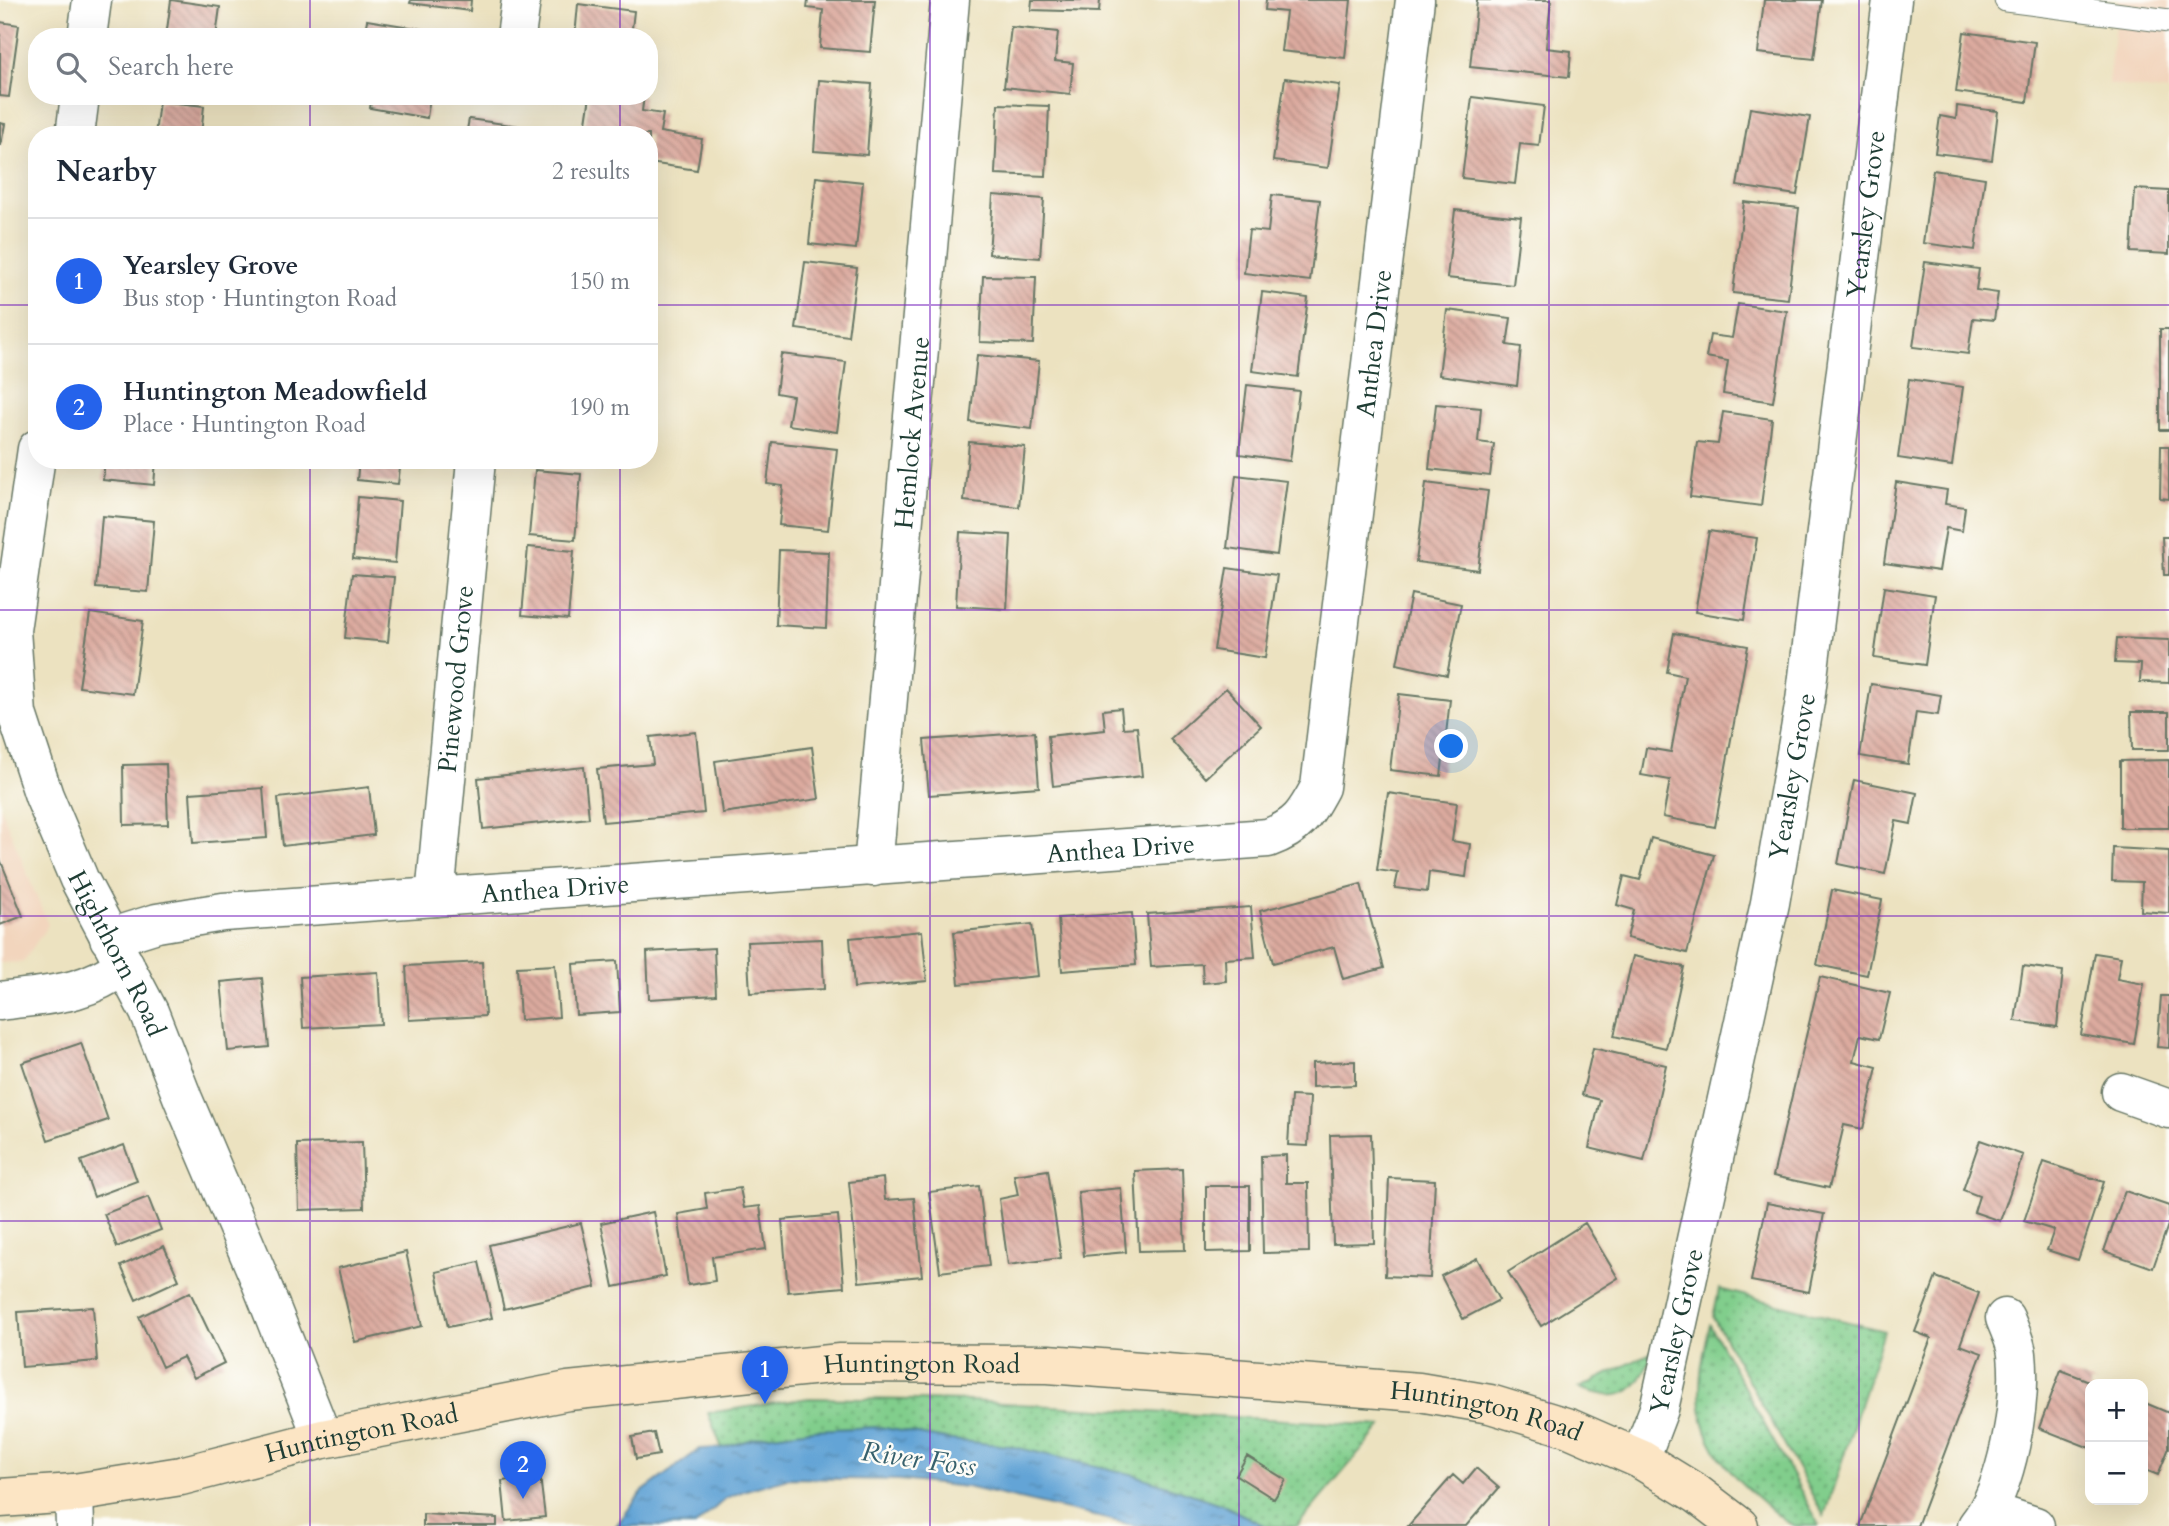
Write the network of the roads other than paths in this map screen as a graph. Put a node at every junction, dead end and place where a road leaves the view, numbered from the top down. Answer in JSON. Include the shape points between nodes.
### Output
{"nodes":[{"id":1,"x":92,"y":0,"type":"edge"},
{"id":2,"x":521,"y":0,"type":"edge"},
{"id":3,"x":950,"y":0,"type":"edge"},
{"id":4,"x":1415,"y":0,"type":"edge"},
{"id":5,"x":1892,"y":0,"type":"edge"},
{"id":6,"x":2006,"y":0,"type":"edge"},
{"id":7,"x":2169,"y":21,"type":"edge"},
{"id":8,"x":88,"y":28,"type":"edge"},
{"id":9,"x":517,"y":28,"type":"edge"},
{"id":10,"x":79,"y":105,"type":"edge"},
{"id":11,"x":76,"y":126,"type":"edge"},
{"id":12,"x":34,"y":469,"type":"edge"},
{"id":13,"x":475,"y":469,"type":"edge"},
{"id":14,"x":873,"y":867,"type":"junction"},
{"id":15,"x":435,"y":897,"type":"junction"},
{"id":16,"x":117,"y":951,"type":"junction"},
{"id":17,"x":0,"y":1001,"type":"edge"},
{"id":18,"x":2120,"y":1092,"type":"dead end"},
{"id":19,"x":2169,"y":1109,"type":"edge"},
{"id":20,"x":2005,"y":1318,"type":"dead end"},
{"id":21,"x":323,"y":1439,"type":"junction"},
{"id":22,"x":1640,"y":1459,"type":"junction"},
{"id":23,"x":0,"y":1498,"type":"edge"},
{"id":24,"x":75,"y":1510,"type":"edge"},
{"id":25,"x":1983,"y":1518,"type":"edge"},
{"id":26,"x":1739,"y":1526,"type":"edge"},
{"id":27,"x":2035,"y":1526,"type":"edge"}],
"edges":[{"from":1,"to":8,"type":"street"},
{"from":2,"to":9,"type":"street"},
{"from":3,"to":14,"type":"street","name":"Hemlock Avenue"},
{"from":4,"to":14,"type":"street","name":"Anthea Drive","via":[[1320,787],[1304,816],[1287,831],[1268,838]]},
{"from":5,"to":22,"type":"street","name":"Yearsley Grove","via":[[1805,701],[1782,836],[1659,1409]]},
{"from":6,"to":7,"type":"lane"},
{"from":10,"to":11,"type":"street"},
{"from":12,"to":16,"type":"street","name":"Highthorn Road","via":[[11,630],[17,714],[44,796],[79,879]]},
{"from":13,"to":15,"type":"street","name":"Pinewood Grove"},
{"from":14,"to":15,"type":"street","name":"Anthea Drive"},
{"from":15,"to":16,"type":"street","name":"Anthea Drive","via":[[223,912],[157,923]]},
{"from":16,"to":17,"type":"street","name":"Anthea Drive","via":[[104,979],[77,991]]},
{"from":16,"to":21,"type":"street","name":"Highthorn Road","via":[[149,1012]]},
{"from":18,"to":19,"type":"street"},
{"from":20,"to":25,"type":"street","via":[[2017,1352],[2017,1407],[2007,1455]]},
{"from":21,"to":22,"type":"street","name":"Huntington Road","via":[[568,1391],[681,1378],[840,1363],[1048,1364],[1419,1392],[1490,1404],[1569,1428]]},
{"from":21,"to":24,"type":"street","name":"Huntington Road","via":[[181,1476]]},
{"from":22,"to":26,"type":"street","name":"Huntington Road"},
{"from":23,"to":24,"type":"street","name":"Huntington Road"},
{"from":25,"to":27,"type":"street"}]}
